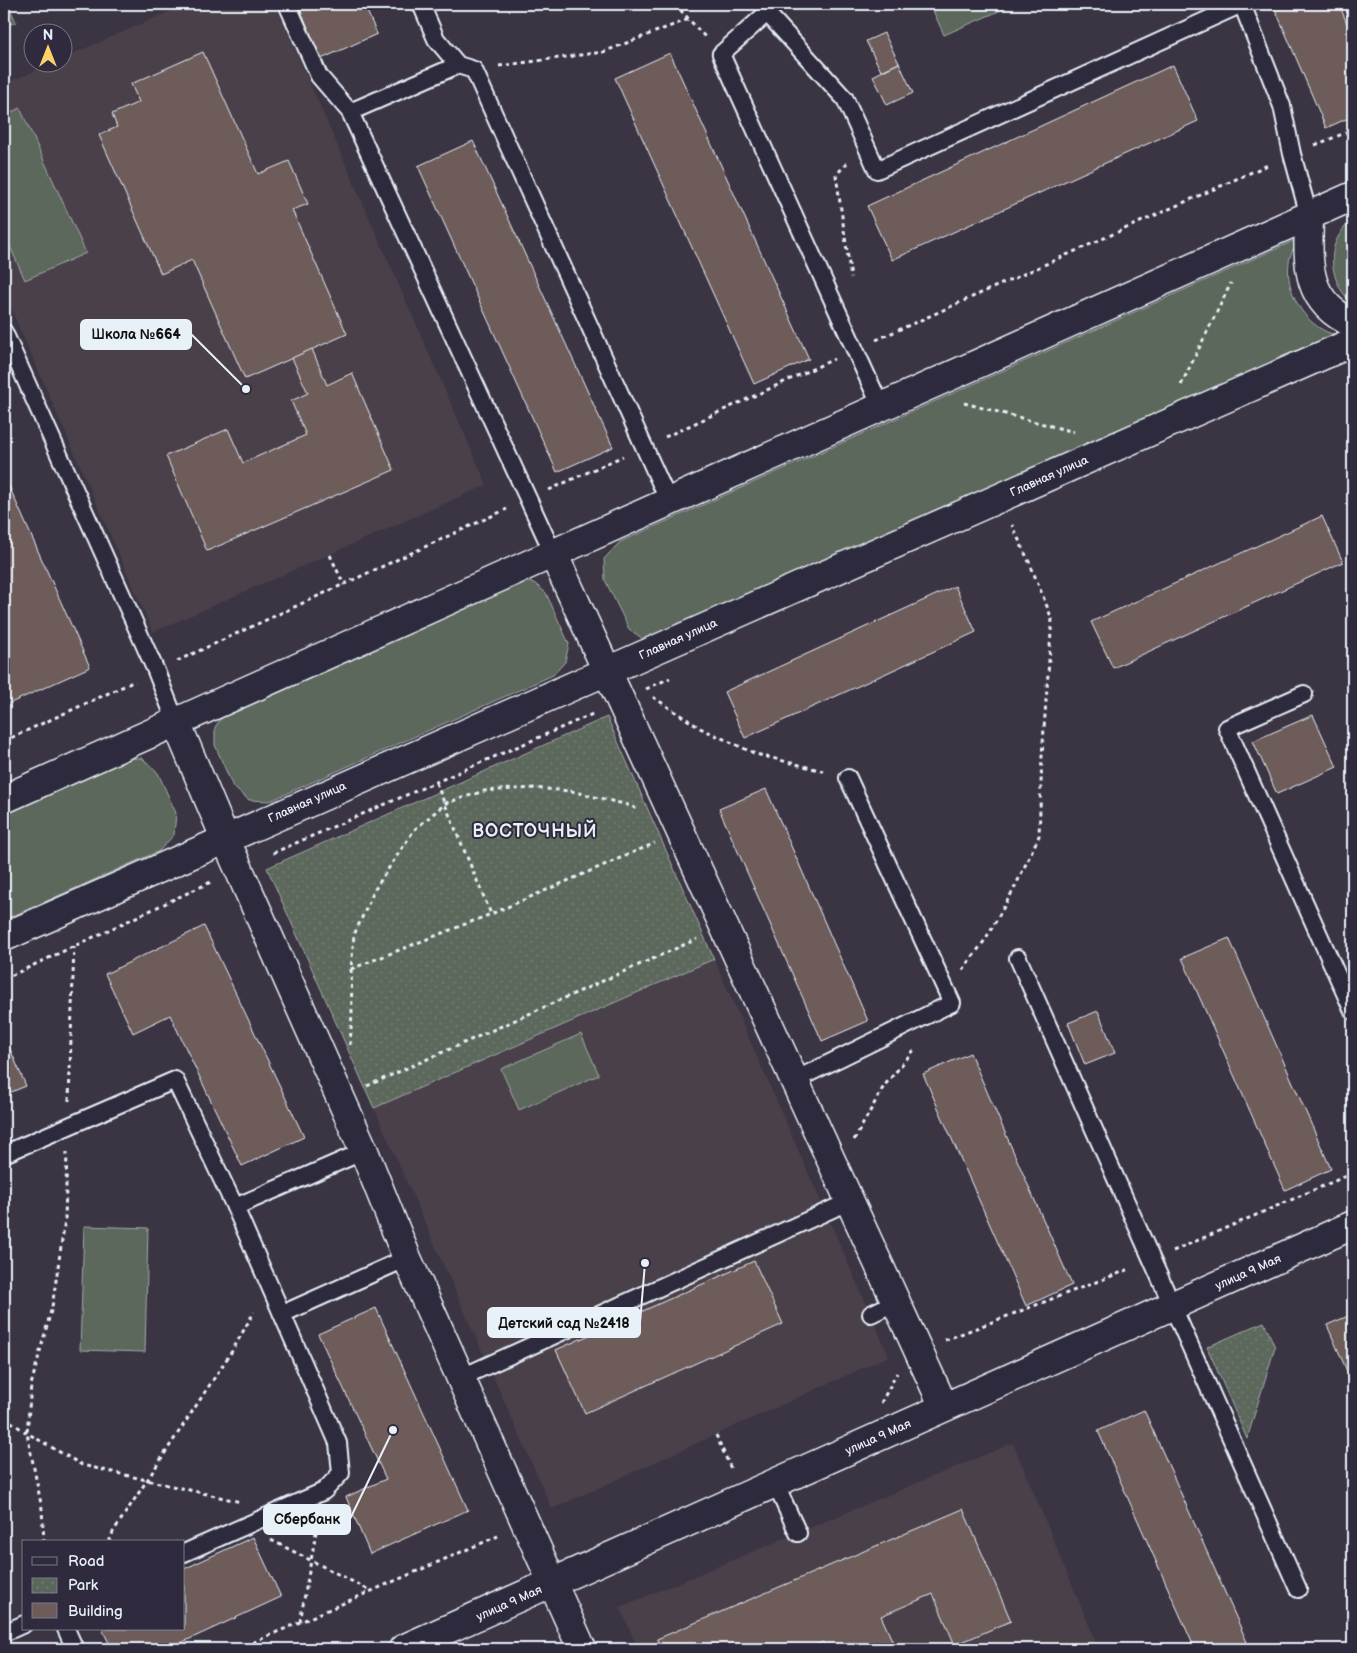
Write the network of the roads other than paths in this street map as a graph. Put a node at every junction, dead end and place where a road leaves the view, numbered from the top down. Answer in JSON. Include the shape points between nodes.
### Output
{"nodes":[{"id":1,"x":287,"y":4,"type":"edge"},
{"id":2,"x":421,"y":4,"type":"edge"},
{"id":3,"x":1242,"y":4,"type":"edge"},
{"id":4,"x":466,"y":67,"type":"junction"},
{"id":5,"x":350,"y":112,"type":"junction"},
{"id":6,"x":1353,"y":196,"type":"edge"},
{"id":7,"x":1308,"y":216,"type":"junction"},
{"id":8,"x":1353,"y":323,"type":"edge"},
{"id":9,"x":4,"y":332,"type":"edge"},
{"id":10,"x":1353,"y":342,"type":"edge"},
{"id":11,"x":9,"y":358,"type":"edge"},
{"id":12,"x":880,"y":407,"type":"junction"},
{"id":13,"x":668,"y":502,"type":"junction"},
{"id":14,"x":553,"y":554,"type":"junction"},
{"id":15,"x":607,"y":671,"type":"junction"},
{"id":16,"x":1304,"y":694,"type":"dead end"},
{"id":17,"x":176,"y":722,"type":"junction"},
{"id":18,"x":848,"y":778,"type":"road end"},
{"id":19,"x":4,"y":799,"type":"edge"},
{"id":20,"x":225,"y":838,"type":"junction"},
{"id":21,"x":4,"y":937,"type":"edge"},
{"id":22,"x":1018,"y":958,"type":"dead end"},
{"id":23,"x":1353,"y":1011,"type":"edge"},
{"id":24,"x":795,"y":1080,"type":"junction"},
{"id":25,"x":364,"y":1151,"type":"junction"},
{"id":26,"x":4,"y":1154,"type":"edge"},
{"id":27,"x":850,"y":1201,"type":"junction"},
{"id":28,"x":235,"y":1207,"type":"junction"},
{"id":29,"x":1353,"y":1225,"type":"edge"},
{"id":30,"x":407,"y":1258,"type":"junction"},
{"id":31,"x":896,"y":1302,"type":"junction"},
{"id":32,"x":1172,"y":1306,"type":"junction"},
{"id":33,"x":282,"y":1314,"type":"junction"},
{"id":34,"x":871,"y":1314,"type":"dead end"},
{"id":35,"x":460,"y":1378,"type":"junction"},
{"id":36,"x":944,"y":1407,"type":"junction"},
{"id":37,"x":775,"y":1483,"type":"junction"},
{"id":38,"x":798,"y":1533,"type":"dead end"},
{"id":39,"x":185,"y":1553,"type":"edge"},
{"id":40,"x":552,"y":1583,"type":"junction"},
{"id":41,"x":1298,"y":1589,"type":"dead end"},
{"id":42,"x":22,"y":1625,"type":"edge"},
{"id":43,"x":66,"y":1630,"type":"edge"},
{"id":44,"x":4,"y":1633,"type":"edge"},
{"id":45,"x":75,"y":1649,"type":"edge"},
{"id":46,"x":403,"y":1649,"type":"edge"},
{"id":47,"x":582,"y":1649,"type":"edge"}],
"edges":[{"from":1,"to":5,"type":"lane","via":[[319,76]]},
{"from":2,"to":4,"type":"lane","via":[[436,39]]},
{"from":3,"to":7,"type":"lane","via":[[1282,106]]},
{"from":3,"to":12,"type":"lane","via":[[877,170],[845,99],[767,13],[721,54]]},
{"from":4,"to":5,"type":"lane"},
{"from":4,"to":13,"type":"lane"},
{"from":5,"to":14,"type":"lane"},
{"from":6,"to":7,"type":"street"},
{"from":7,"to":8,"type":"street","via":[[1312,283],[1324,303]]},
{"from":7,"to":12,"type":"street"},
{"from":9,"to":11,"type":"lane"},
{"from":10,"to":15,"type":"street","name":"Главная улица"},
{"from":11,"to":17,"type":"lane","via":[[156,671]]},
{"from":12,"to":13,"type":"street"},
{"from":13,"to":14,"type":"street"},
{"from":14,"to":15,"type":"street"},
{"from":14,"to":17,"type":"street"},
{"from":15,"to":20,"type":"street","name":"Главная улица"},
{"from":15,"to":24,"type":"street"},
{"from":16,"to":23,"type":"lane","via":[[1227,728]]},
{"from":17,"to":19,"type":"street"},
{"from":17,"to":20,"type":"street"},
{"from":18,"to":24,"type":"lane","via":[[952,1003]]},
{"from":20,"to":21,"type":"street","name":"Главная улица"},
{"from":20,"to":25,"type":"street"},
{"from":22,"to":32,"type":"lane"},
{"from":24,"to":27,"type":"street"},
{"from":25,"to":28,"type":"lane"},
{"from":25,"to":30,"type":"street"},
{"from":26,"to":28,"type":"lane","via":[[175,1080]]},
{"from":27,"to":31,"type":"street"},
{"from":27,"to":35,"type":"lane"},
{"from":28,"to":33,"type":"lane"},
{"from":29,"to":32,"type":"street","name":"улица 9 Мая"},
{"from":30,"to":33,"type":"lane"},
{"from":30,"to":35,"type":"street"},
{"from":31,"to":34,"type":"lane"},
{"from":31,"to":36,"type":"street"},
{"from":32,"to":36,"type":"street","name":"улица 9 Мая"},
{"from":32,"to":41,"type":"lane"},
{"from":33,"to":39,"type":"lane","via":[[338,1443],[341,1473],[324,1491]]},
{"from":35,"to":40,"type":"street"},
{"from":36,"to":37,"type":"street","name":"улица 9 Мая"},
{"from":37,"to":38,"type":"lane"},
{"from":37,"to":40,"type":"street","name":"улица 9 Мая"},
{"from":40,"to":46,"type":"street","name":"улица 9 Мая"},
{"from":40,"to":47,"type":"street"},
{"from":42,"to":44,"type":"lane"},
{"from":43,"to":45,"type":"lane"}]}
